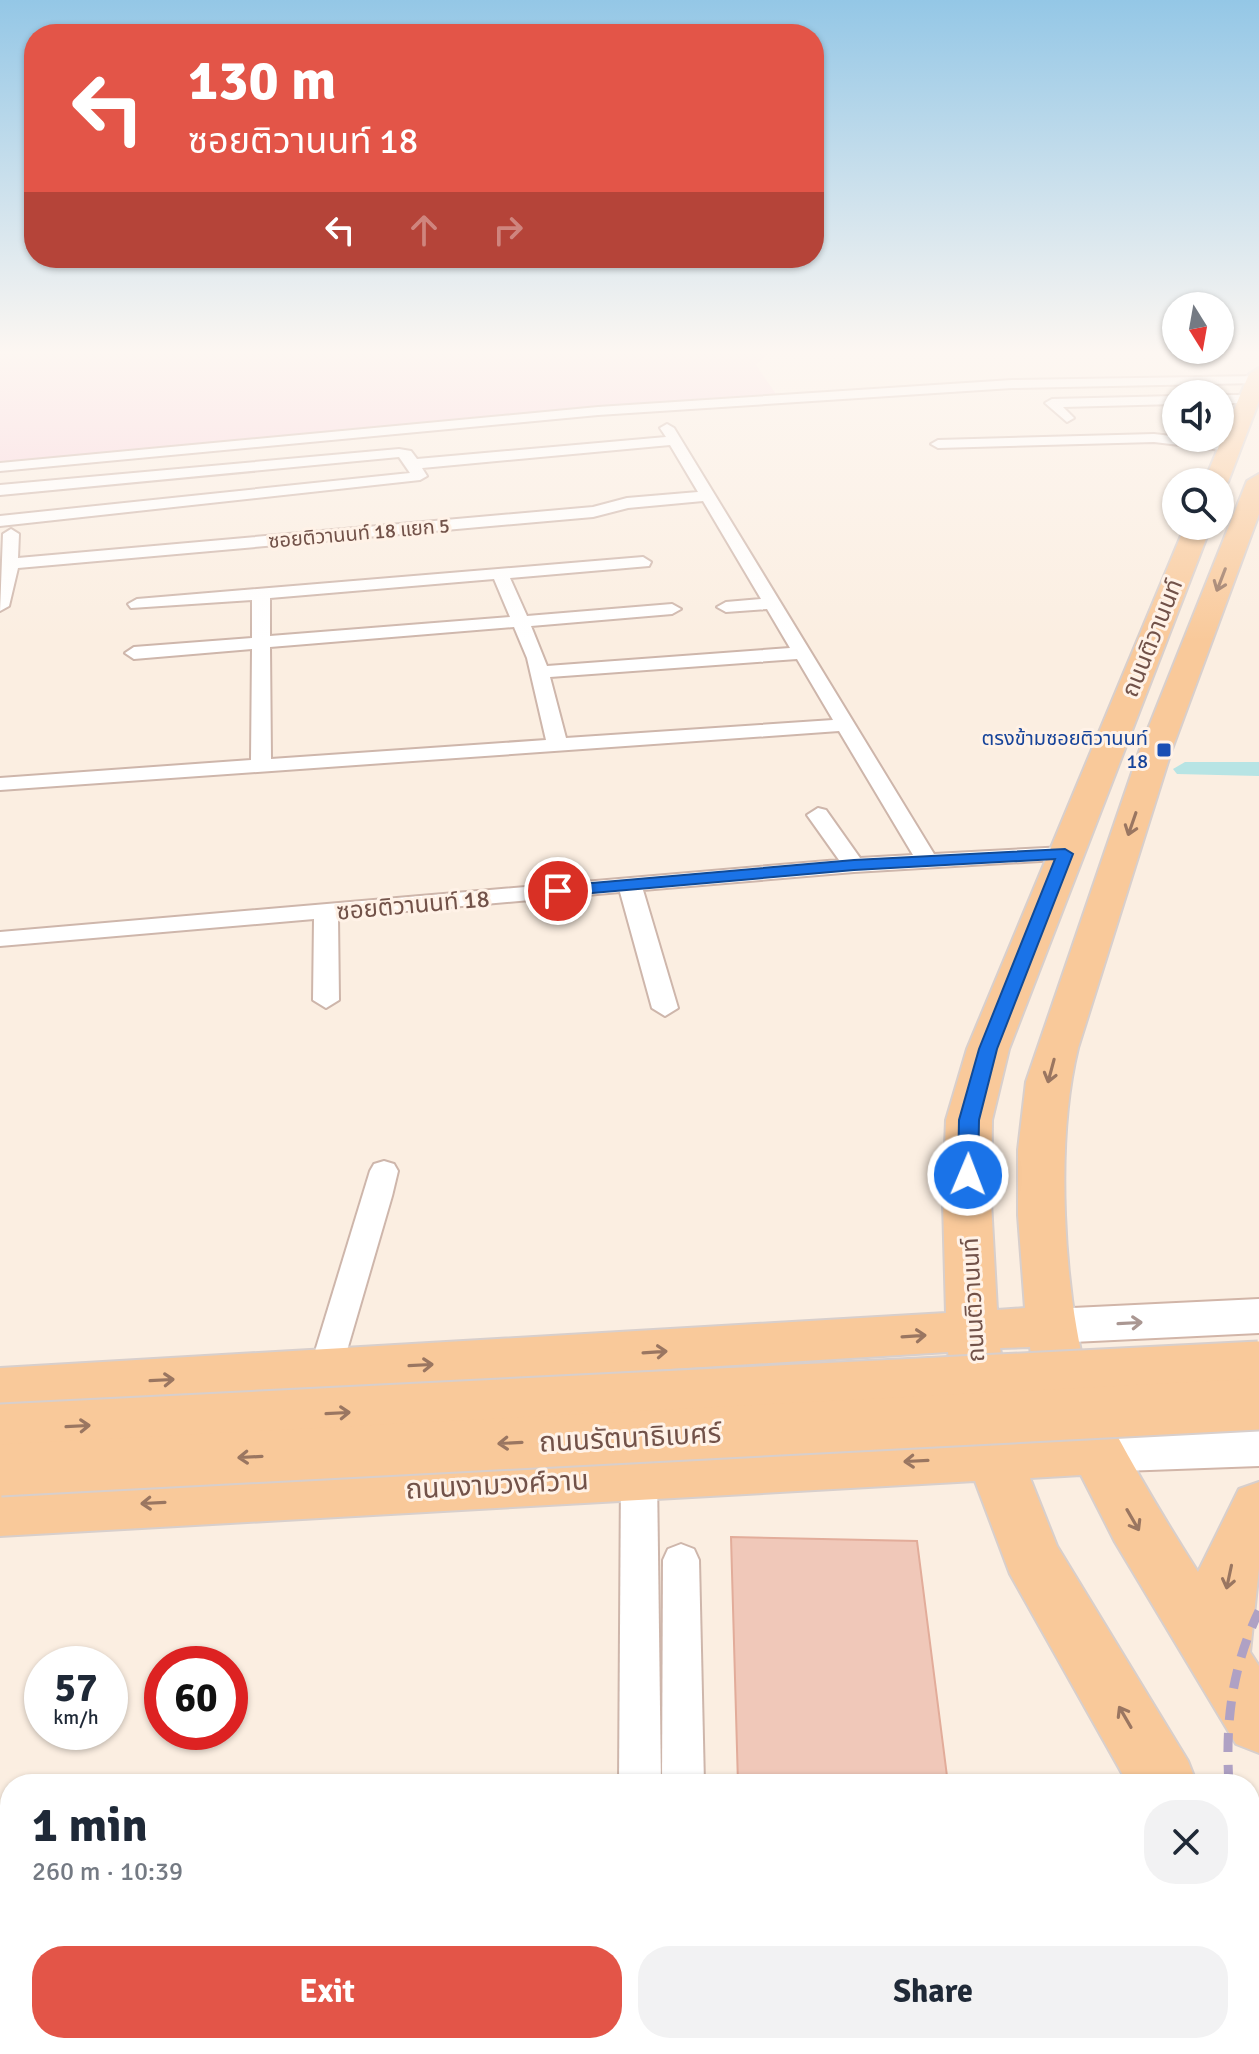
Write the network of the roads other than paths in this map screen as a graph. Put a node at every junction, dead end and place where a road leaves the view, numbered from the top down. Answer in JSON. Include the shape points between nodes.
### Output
{"nodes":[{"id":1,"x":197,"y":449,"type":"edge"},
{"id":2,"x":501,"y":449,"type":"edge"},
{"id":3,"x":678,"y":449,"type":"edge"},
{"id":4,"x":414,"y":464,"type":"junction"},
{"id":5,"x":0,"y":467,"type":"edge"},
{"id":6,"x":1259,"y":481,"type":"edge"},
{"id":7,"x":6,"y":490,"type":"edge"},
{"id":8,"x":707,"y":496,"type":"junction"},
{"id":9,"x":8,"y":525,"type":"edge"},
{"id":10,"x":1249,"y":532,"type":"edge"},
{"id":11,"x":1192,"y":540,"type":"edge"},
{"id":12,"x":643,"y":562,"type":"dead end"},
{"id":13,"x":5,"y":565,"type":"edge"},
{"id":14,"x":500,"y":574,"type":"junction"},
{"id":15,"x":261,"y":593,"type":"junction"},
{"id":16,"x":771,"y":603,"type":"junction"},
{"id":17,"x":137,"y":604,"type":"dead end"},
{"id":18,"x":0,"y":606,"type":"edge"},
{"id":19,"x":726,"y":607,"type":"dead end"},
{"id":20,"x":672,"y":609,"type":"dead end"},
{"id":21,"x":520,"y":621,"type":"junction"},
{"id":22,"x":261,"y":642,"type":"junction"},
{"id":23,"x":134,"y":653,"type":"dead end"},
{"id":24,"x":800,"y":653,"type":"junction"},
{"id":25,"x":539,"y":672,"type":"junction"},
{"id":26,"x":843,"y":725,"type":"junction"},
{"id":27,"x":557,"y":744,"type":"junction"},
{"id":28,"x":261,"y":764,"type":"junction"},
{"id":29,"x":0,"y":784,"type":"edge"},
{"id":30,"x":818,"y":815,"type":"dead end"},
{"id":31,"x":1065,"y":854,"type":"junction"},
{"id":32,"x":928,"y":862,"type":"junction"},
{"id":33,"x":854,"y":865,"type":"junction"},
{"id":34,"x":630,"y":885,"type":"junction"},
{"id":35,"x":326,"y":913,"type":"junction"},
{"id":36,"x":0,"y":939,"type":"edge"},
{"id":37,"x":326,"y":1000,"type":"dead end"},
{"id":38,"x":665,"y":1008,"type":"dead end"},
{"id":39,"x":384,"y":1171,"type":"dead end"},
{"id":40,"x":1259,"y":1316,"type":"edge"},
{"id":41,"x":1052,"y":1326,"type":"junction"},
{"id":42,"x":973,"y":1344,"type":"junction"},
{"id":43,"x":577,"y":1357,"type":"junction"},
{"id":44,"x":1259,"y":1367,"type":"edge"},
{"id":45,"x":325,"y":1371,"type":"junction"},
{"id":46,"x":1259,"y":1387,"type":"edge"},
{"id":47,"x":0,"y":1389,"type":"edge"},
{"id":48,"x":1259,"y":1404,"type":"edge"},
{"id":49,"x":1080,"y":1421,"type":"junction"},
{"id":50,"x":0,"y":1430,"type":"edge"},
{"id":51,"x":988,"y":1432,"type":"junction"},
{"id":52,"x":1259,"y":1446,"type":"edge"},
{"id":53,"x":0,"y":1470,"type":"edge"},
{"id":54,"x":639,"y":1476,"type":"junction"},
{"id":55,"x":1259,"y":1506,"type":"edge"},
{"id":56,"x":0,"y":1512,"type":"edge"},
{"id":57,"x":681,"y":1560,"type":"dead end"},
{"id":58,"x":1218,"y":1656,"type":"junction"},
{"id":59,"x":1259,"y":1723,"type":"edge"},
{"id":60,"x":640,"y":1774,"type":"edge"},
{"id":61,"x":683,"y":1774,"type":"edge"},
{"id":62,"x":1158,"y":1774,"type":"edge"}],
"edges":[{"from":1,"to":5,"type":"street"},
{"from":2,"to":4,"type":"street"},
{"from":3,"to":8,"type":"street"},
{"from":4,"to":7,"type":"street","via":[[399,453]]},
{"from":4,"to":9,"type":"street","via":[[420,476],[416,478]]},
{"from":6,"to":10,"type":"main road","name":"ถนนติวานนท์"},
{"from":7,"to":9,"type":"street"},
{"from":8,"to":13,"type":"street","name":"ซอยติวานนท์ 18 แยก 5","via":[[627,503],[593,512]]},
{"from":8,"to":16,"type":"street"},
{"from":9,"to":13,"type":"street"},
{"from":10,"to":41,"type":"main road","name":"ถนนติวานนท์","one_way":true,"via":[[1156,749],[1048,1082],[1042,1215]]},
{"from":11,"to":31,"type":"main road","name":"ถนนติวานนท์"},
{"from":12,"to":14,"type":"street"},
{"from":13,"to":18,"type":"street"},
{"from":14,"to":15,"type":"street"},
{"from":14,"to":21,"type":"street"},
{"from":15,"to":17,"type":"street"},
{"from":15,"to":22,"type":"street"},
{"from":16,"to":19,"type":"street"},
{"from":16,"to":24,"type":"street"},
{"from":20,"to":21,"type":"street"},
{"from":21,"to":22,"type":"street"},
{"from":21,"to":25,"type":"street"},
{"from":22,"to":23,"type":"street"},
{"from":22,"to":28,"type":"street"},
{"from":24,"to":25,"type":"street"},
{"from":24,"to":26,"type":"street"},
{"from":25,"to":27,"type":"street"},
{"from":26,"to":27,"type":"street"},
{"from":26,"to":32,"type":"street"},
{"from":27,"to":28,"type":"street"},
{"from":28,"to":29,"type":"street"},
{"from":30,"to":33,"type":"street"},
{"from":31,"to":32,"type":"street","name":"ซอยติวานนท์ 18"},
{"from":31,"to":42,"type":"main road","name":"ถนนติวานนท์","via":[[988,1049],[969,1120]]},
{"from":32,"to":33,"type":"street","name":"ซอยติวานนท์ 18"},
{"from":33,"to":34,"type":"street","name":"ซอยติวานนท์ 18"},
{"from":34,"to":35,"type":"street","name":"ซอยติวานนท์ 18"},
{"from":34,"to":38,"type":"street"},
{"from":35,"to":36,"type":"street","name":"ซอยติวานนท์ 18"},
{"from":35,"to":37,"type":"street"},
{"from":39,"to":45,"type":"street"},
{"from":41,"to":40,"type":"main road","one_way":true},
{"from":41,"to":42,"type":"main road"},
{"from":41,"to":49,"type":"main road","name":"ถนนติวานนท์"},
{"from":43,"to":42,"type":"main road","one_way":true},
{"from":42,"to":49,"type":"main road"},
{"from":42,"to":51,"type":"main road","name":"ถนนติวานนท์"},
{"from":45,"to":43,"type":"main road","one_way":true},
{"from":43,"to":51,"type":"main road","via":[[635,1389],[679,1402],[934,1400]]},
{"from":50,"to":44,"type":"main road","name":"ถนนรัตนาธิเบศร์","one_way":true,"bridge":true},
{"from":47,"to":45,"type":"main road","one_way":true},
{"from":46,"to":49,"type":"main road","via":[[1111,1393]]},
{"from":48,"to":53,"type":"main road","name":"ถนนรัตนาธิเบศร์","one_way":true,"bridge":true},
{"from":49,"to":51,"type":"main road"},
{"from":49,"to":52,"type":"main road"},
{"from":49,"to":58,"type":"main road","name":"ถนนติวานนท์","one_way":true},
{"from":51,"to":54,"type":"main road","name":"ถนนงามวงศ์วาน","one_way":true},
{"from":62,"to":51,"type":"main road","name":"ถนนติวานนท์","one_way":true,"via":[[1031,1556]]},
{"from":54,"to":56,"type":"main road","name":"ถนนงามวงศ์วาน","one_way":true},
{"from":54,"to":60,"type":"street"},
{"from":55,"to":58,"type":"main road","one_way":true,"via":[[1228,1570]]},
{"from":57,"to":61,"type":"street"},
{"from":58,"to":59,"type":"main road","name":"ถนนติวานนท์"}]}
